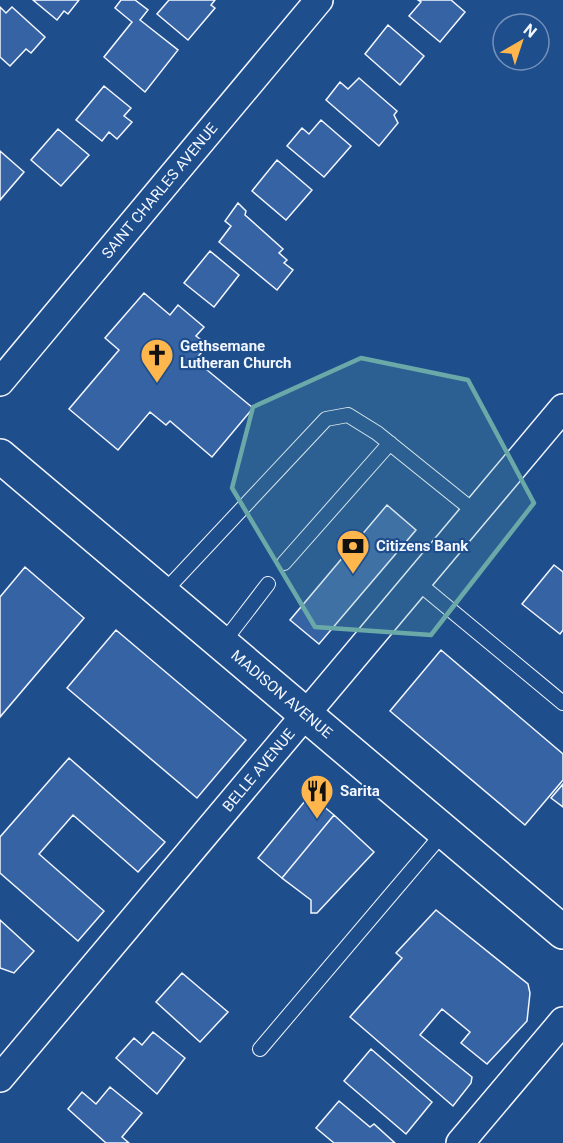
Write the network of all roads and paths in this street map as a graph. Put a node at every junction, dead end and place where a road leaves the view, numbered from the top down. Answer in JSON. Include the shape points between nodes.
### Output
{"nodes":[{"id":1,"x":319,"y":0,"type":"edge"},
{"id":2,"x":0,"y":382,"type":"edge"},
{"id":3,"x":563,"y":408,"type":"edge"},
{"id":4,"x":390,"y":443,"type":"junction"},
{"id":5,"x":0,"y":456,"type":"edge"},
{"id":6,"x":475,"y":512,"type":"junction"},
{"id":7,"x":284,"y":563,"type":"dead end"},
{"id":8,"x":417,"y":582,"type":"junction"},
{"id":9,"x":268,"y":584,"type":"dead end"},
{"id":10,"x":163,"y":593,"type":"junction"},
{"id":11,"x":222,"y":644,"type":"junction"},
{"id":12,"x":563,"y":703,"type":"edge"},
{"id":13,"x":305,"y":714,"type":"junction"},
{"id":14,"x":444,"y":832,"type":"junction"},
{"id":15,"x":563,"y":932,"type":"edge"},
{"id":16,"x":563,"y":1021,"type":"edge"},
{"id":17,"x":260,"y":1049,"type":"dead end"},
{"id":18,"x":0,"y":1078,"type":"edge"},
{"id":19,"x":460,"y":1143,"type":"edge"}],
"edges":[{"from":1,"to":2,"type":"street","name":"SAINT CHARLES AVENUE"},
{"from":3,"to":6,"type":"street","name":"BELLE AVENUE"},
{"from":4,"to":6,"type":"lane"},
{"from":4,"to":7,"type":"lane"},
{"from":4,"to":10,"type":"lane","via":[[348,415],[326,419]]},
{"from":5,"to":10,"type":"main road","name":"MADISON AVENUE"},
{"from":6,"to":8,"type":"street","name":"BELLE AVENUE"},
{"from":8,"to":12,"type":"lane"},
{"from":8,"to":13,"type":"street","name":"BELLE AVENUE"},
{"from":9,"to":11,"type":"lane"},
{"from":10,"to":11,"type":"main road","name":"MADISON AVENUE"},
{"from":11,"to":13,"type":"main road","name":"MADISON AVENUE"},
{"from":13,"to":14,"type":"main road","name":"MADISON AVENUE"},
{"from":13,"to":18,"type":"street","name":"BELLE AVENUE"},
{"from":14,"to":15,"type":"main road","name":"MADISON AVENUE"},
{"from":14,"to":17,"type":"lane"},
{"from":16,"to":19,"type":"street"}]}
